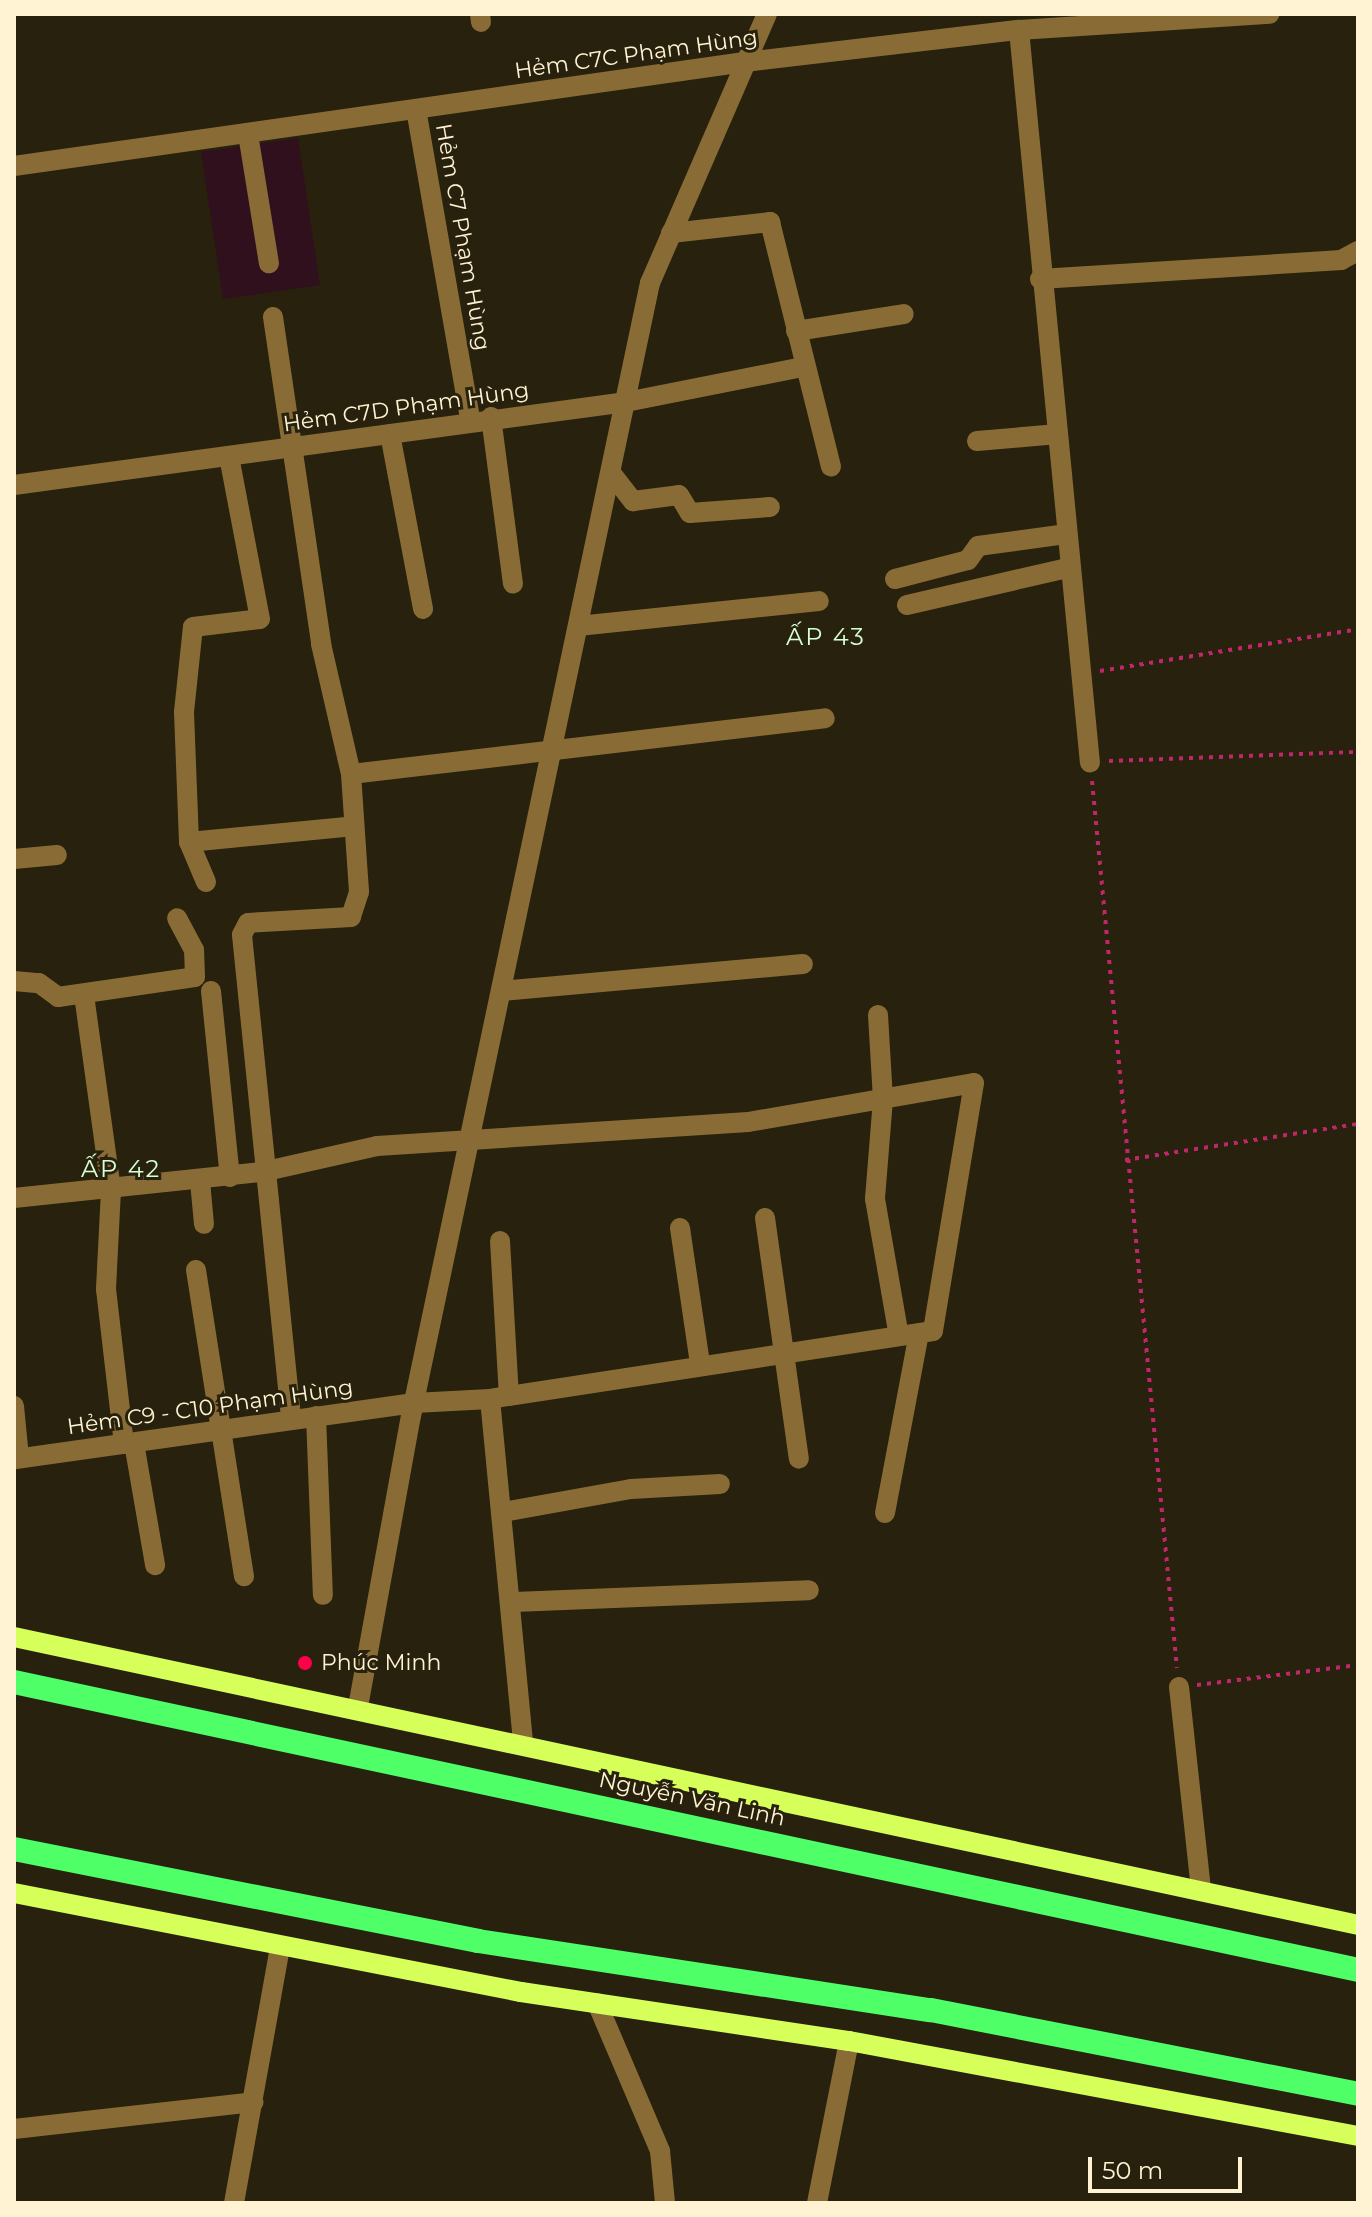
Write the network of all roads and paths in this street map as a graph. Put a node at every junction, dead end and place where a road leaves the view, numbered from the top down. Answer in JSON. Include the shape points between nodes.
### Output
{"nodes":[{"id":1,"x":767,"y":14,"type":"edge"},
{"id":2,"x":1269,"y":14,"type":"edge"},
{"id":3,"x":1019,"y":30,"type":"junction"},
{"id":4,"x":745,"y":62,"type":"junction"},
{"id":5,"x":416,"y":109,"type":"junction"},
{"id":6,"x":248,"y":134,"type":"junction"},
{"id":7,"x":14,"y":166,"type":"edge"},
{"id":8,"x":671,"y":233,"type":"junction"},
{"id":9,"x":1358,"y":251,"type":"edge"},
{"id":10,"x":269,"y":263,"type":"dead end"},
{"id":11,"x":1040,"y":279,"type":"junction"},
{"id":12,"x":904,"y":314,"type":"dead end"},
{"id":13,"x":273,"y":317,"type":"dead end"},
{"id":14,"x":796,"y":331,"type":"junction"},
{"id":15,"x":803,"y":367,"type":"junction"},
{"id":16,"x":626,"y":402,"type":"junction"},
{"id":17,"x":491,"y":417,"type":"junction"},
{"id":18,"x":470,"y":420,"type":"junction"},
{"id":19,"x":390,"y":434,"type":"junction"},
{"id":20,"x":1058,"y":434,"type":"junction"},
{"id":21,"x":977,"y":441,"type":"dead end"},
{"id":22,"x":291,"y":448,"type":"junction"},
{"id":23,"x":229,"y":456,"type":"junction"},
{"id":24,"x":831,"y":467,"type":"dead end"},
{"id":25,"x":611,"y":473,"type":"junction"},
{"id":26,"x":14,"y":485,"type":"edge"},
{"id":27,"x":770,"y":507,"type":"dead end"},
{"id":28,"x":1067,"y":534,"type":"junction"},
{"id":29,"x":1071,"y":567,"type":"junction"},
{"id":30,"x":895,"y":579,"type":"dead end"},
{"id":31,"x":513,"y":584,"type":"dead end"},
{"id":32,"x":819,"y":601,"type":"dead end"},
{"id":33,"x":907,"y":605,"type":"dead end"},
{"id":34,"x":423,"y":609,"type":"dead end"},
{"id":35,"x":578,"y":626,"type":"junction"},
{"id":36,"x":1358,"y":629,"type":"edge"},
{"id":37,"x":1082,"y":673,"type":"junction"},
{"id":38,"x":825,"y":718,"type":"dead end"},
{"id":39,"x":551,"y":745,"type":"junction"},
{"id":40,"x":1358,"y":752,"type":"edge"},
{"id":41,"x":1090,"y":763,"type":"junction"},
{"id":42,"x":351,"y":774,"type":"junction"},
{"id":43,"x":354,"y":826,"type":"junction"},
{"id":44,"x":189,"y":842,"type":"junction"},
{"id":45,"x":57,"y":855,"type":"dead end"},
{"id":46,"x":14,"y":859,"type":"edge"},
{"id":47,"x":206,"y":882,"type":"dead end"},
{"id":48,"x":177,"y":918,"type":"dead end"},
{"id":49,"x":803,"y":964,"type":"dead end"},
{"id":50,"x":14,"y":981,"type":"edge"},
{"id":51,"x":211,"y":991,"type":"dead end"},
{"id":52,"x":501,"y":991,"type":"junction"},
{"id":53,"x":84,"y":995,"type":"junction"},
{"id":54,"x":878,"y":1015,"type":"dead end"},
{"id":55,"x":883,"y":1099,"type":"junction"},
{"id":56,"x":1358,"y":1124,"type":"edge"},
{"id":57,"x":470,"y":1140,"type":"junction"},
{"id":58,"x":1125,"y":1160,"type":"junction"},
{"id":59,"x":262,"y":1172,"type":"junction"},
{"id":60,"x":230,"y":1177,"type":"junction"},
{"id":61,"x":200,"y":1181,"type":"junction"},
{"id":62,"x":111,"y":1190,"type":"junction"},
{"id":63,"x":14,"y":1198,"type":"edge"},
{"id":64,"x":765,"y":1218,"type":"dead end"},
{"id":65,"x":204,"y":1224,"type":"dead end"},
{"id":66,"x":680,"y":1228,"type":"dead end"},
{"id":67,"x":500,"y":1241,"type":"dead end"},
{"id":68,"x":196,"y":1270,"type":"dead end"},
{"id":69,"x":917,"y":1334,"type":"junction"},
{"id":70,"x":785,"y":1354,"type":"junction"},
{"id":71,"x":700,"y":1364,"type":"junction"},
{"id":72,"x":500,"y":1398,"type":"junction"},
{"id":73,"x":414,"y":1403,"type":"junction"},
{"id":74,"x":14,"y":1406,"type":"edge"},
{"id":75,"x":316,"y":1416,"type":"junction"},
{"id":76,"x":291,"y":1420,"type":"junction"},
{"id":77,"x":222,"y":1431,"type":"junction"},
{"id":78,"x":129,"y":1443,"type":"junction"},
{"id":79,"x":16,"y":1459,"type":"edge"},
{"id":80,"x":799,"y":1459,"type":"dead end"},
{"id":81,"x":720,"y":1484,"type":"dead end"},
{"id":82,"x":503,"y":1512,"type":"junction"},
{"id":83,"x":885,"y":1513,"type":"dead end"},
{"id":84,"x":155,"y":1565,"type":"dead end"},
{"id":85,"x":244,"y":1576,"type":"dead end"},
{"id":86,"x":809,"y":1590,"type":"dead end"},
{"id":87,"x":323,"y":1595,"type":"dead end"},
{"id":88,"x":514,"y":1602,"type":"junction"},
{"id":89,"x":14,"y":1637,"type":"edge"},
{"id":90,"x":1358,"y":1665,"type":"edge"},
{"id":91,"x":14,"y":1682,"type":"edge"},
{"id":92,"x":1179,"y":1687,"type":"junction"},
{"id":93,"x":358,"y":1707,"type":"junction"},
{"id":94,"x":523,"y":1743,"type":"junction"},
{"id":95,"x":14,"y":1849,"type":"edge"},
{"id":96,"x":1201,"y":1889,"type":"junction"},
{"id":97,"x":14,"y":1893,"type":"edge"},
{"id":98,"x":1358,"y":1925,"type":"edge"},
{"id":99,"x":280,"y":1948,"type":"junction"},
{"id":100,"x":1358,"y":1970,"type":"edge"},
{"id":101,"x":597,"y":2003,"type":"junction"},
{"id":102,"x":849,"y":2041,"type":"junction"},
{"id":103,"x":1358,"y":2094,"type":"edge"},
{"id":104,"x":253,"y":2102,"type":"junction"},
{"id":105,"x":14,"y":2129,"type":"edge"},
{"id":106,"x":1358,"y":2136,"type":"edge"},
{"id":107,"x":234,"y":2203,"type":"edge"},
{"id":108,"x":665,"y":2203,"type":"edge"},
{"id":109,"x":817,"y":2203,"type":"edge"}],
"edges":[{"from":1,"to":4,"type":"street"},
{"from":2,"to":3,"type":"street","name":"Hẻm C7C Phạm Hùng"},
{"from":3,"to":4,"type":"street","name":"Hẻm C7C Phạm Hùng"},
{"from":3,"to":11,"type":"street"},
{"from":4,"to":5,"type":"street","name":"Hẻm C7C Phạm Hùng"},
{"from":4,"to":8,"type":"street"},
{"from":5,"to":6,"type":"street","name":"Hẻm C7C Phạm Hùng"},
{"from":5,"to":18,"type":"street","name":"Hẻm C7 Phạm Hùng"},
{"from":6,"to":7,"type":"street","name":"Hẻm C7C Phạm Hùng"},
{"from":6,"to":10,"type":"street"},
{"from":8,"to":14,"type":"street","via":[[770,222]]},
{"from":8,"to":16,"type":"street","via":[[650,283]]},
{"from":9,"to":11,"type":"street","via":[[1341,260]]},
{"from":11,"to":20,"type":"street"},
{"from":12,"to":14,"type":"street"},
{"from":13,"to":22,"type":"street"},
{"from":14,"to":15,"type":"street"},
{"from":15,"to":16,"type":"street","name":"Hẻm C7D Phạm Hùng"},
{"from":15,"to":24,"type":"street"},
{"from":16,"to":17,"type":"street","name":"Hẻm C7D Phạm Hùng"},
{"from":16,"to":25,"type":"street"},
{"from":17,"to":18,"type":"street","name":"Hẻm C7D Phạm Hùng"},
{"from":17,"to":31,"type":"street"},
{"from":18,"to":19,"type":"street","name":"Hẻm C7D Phạm Hùng"},
{"from":19,"to":22,"type":"street","name":"Hẻm C7D Phạm Hùng"},
{"from":19,"to":34,"type":"street"},
{"from":20,"to":21,"type":"street"},
{"from":20,"to":28,"type":"street"},
{"from":22,"to":23,"type":"street","name":"Hẻm C7D Phạm Hùng"},
{"from":22,"to":42,"type":"street"},
{"from":23,"to":26,"type":"street","name":"Hẻm C7D Phạm Hùng"},
{"from":23,"to":44,"type":"street","via":[[260,619],[193,627],[184,712]]},
{"from":25,"to":27,"type":"street","via":[[633,501],[679,495],[690,513]]},
{"from":25,"to":35,"type":"street"},
{"from":28,"to":29,"type":"street"},
{"from":28,"to":30,"type":"street","via":[[978,546],[968,560]]},
{"from":29,"to":33,"type":"street"},
{"from":29,"to":37,"type":"street"},
{"from":32,"to":35,"type":"street"},
{"from":35,"to":39,"type":"street"},
{"from":36,"to":37,"type":"path"},
{"from":37,"to":41,"type":"street"},
{"from":38,"to":39,"type":"street"},
{"from":39,"to":42,"type":"street"},
{"from":39,"to":52,"type":"street"},
{"from":40,"to":41,"type":"path"},
{"from":41,"to":58,"type":"path"},
{"from":42,"to":43,"type":"street"},
{"from":43,"to":44,"type":"street"},
{"from":43,"to":59,"type":"street","via":[[356,914],[248,923],[242,935]]},
{"from":44,"to":47,"type":"street"},
{"from":45,"to":46,"type":"street"},
{"from":48,"to":53,"type":"street","via":[[194,950],[195,977]]},
{"from":49,"to":52,"type":"street"},
{"from":50,"to":53,"type":"street","via":[[39,983],[58,997]]},
{"from":51,"to":60,"type":"street"},
{"from":52,"to":57,"type":"street"},
{"from":53,"to":62,"type":"street"},
{"from":54,"to":55,"type":"street"},
{"from":55,"to":57,"type":"street","via":[[748,1122]]},
{"from":55,"to":69,"type":"street","via":[[875,1199]]},
{"from":55,"to":69,"type":"street","via":[[974,1083]]},
{"from":56,"to":58,"type":"path"},
{"from":57,"to":59,"type":"street","via":[[377,1146]]},
{"from":57,"to":73,"type":"street"},
{"from":58,"to":92,"type":"path"},
{"from":59,"to":60,"type":"street"},
{"from":59,"to":76,"type":"street"},
{"from":60,"to":61,"type":"street"},
{"from":61,"to":62,"type":"street"},
{"from":61,"to":65,"type":"street"},
{"from":62,"to":63,"type":"street"},
{"from":62,"to":78,"type":"street","via":[[106,1289]]},
{"from":64,"to":70,"type":"street"},
{"from":66,"to":71,"type":"street"},
{"from":67,"to":72,"type":"street"},
{"from":68,"to":77,"type":"street"},
{"from":69,"to":70,"type":"street","name":"Hẻm C9 - C10 Phạm Hùng"},
{"from":69,"to":83,"type":"street"},
{"from":70,"to":71,"type":"street","name":"Hẻm C9 - C10 Phạm Hùng"},
{"from":70,"to":80,"type":"street"},
{"from":71,"to":72,"type":"street","name":"Hẻm C9 - C10 Phạm Hùng"},
{"from":72,"to":73,"type":"street","name":"Hẻm C9 - C10 Phạm Hùng"},
{"from":72,"to":82,"type":"street"},
{"from":73,"to":75,"type":"street","name":"Hẻm C9 - C10 Phạm Hùng"},
{"from":73,"to":93,"type":"street"},
{"from":74,"to":79,"type":"street"},
{"from":75,"to":76,"type":"street","name":"Hẻm C9 - C10 Phạm Hùng"},
{"from":75,"to":87,"type":"street"},
{"from":76,"to":77,"type":"street","name":"Hẻm C9 - C10 Phạm Hùng"},
{"from":77,"to":78,"type":"street","name":"Hẻm C9 - C10 Phạm Hùng"},
{"from":77,"to":85,"type":"street"},
{"from":78,"to":79,"type":"street","name":"Hẻm C9 - C10 Phạm Hùng"},
{"from":78,"to":84,"type":"street"},
{"from":81,"to":82,"type":"street","via":[[631,1489]]},
{"from":82,"to":88,"type":"street"},
{"from":86,"to":88,"type":"street"},
{"from":88,"to":94,"type":"street"},
{"from":89,"to":93,"type":"main road","name":"Nguyễn Văn Linh"},
{"from":90,"to":92,"type":"path"},
{"from":91,"to":100,"type":"highway","name":"Nguyễn Văn Linh"},
{"from":92,"to":96,"type":"street"},
{"from":93,"to":94,"type":"main road","name":"Nguyễn Văn Linh"},
{"from":94,"to":96,"type":"main road","name":"Nguyễn Văn Linh"},
{"from":95,"to":103,"type":"highway","via":[[465,1938],[931,2010]]},
{"from":96,"to":98,"type":"main road","name":"Nguyễn Văn Linh"},
{"from":97,"to":99,"type":"main road"},
{"from":99,"to":101,"type":"main road"},
{"from":99,"to":104,"type":"street"},
{"from":101,"to":102,"type":"main road"},
{"from":101,"to":108,"type":"street","via":[[660,2151]]},
{"from":102,"to":106,"type":"main road"},
{"from":102,"to":109,"type":"street"},
{"from":104,"to":105,"type":"street"},
{"from":104,"to":107,"type":"street"}]}
